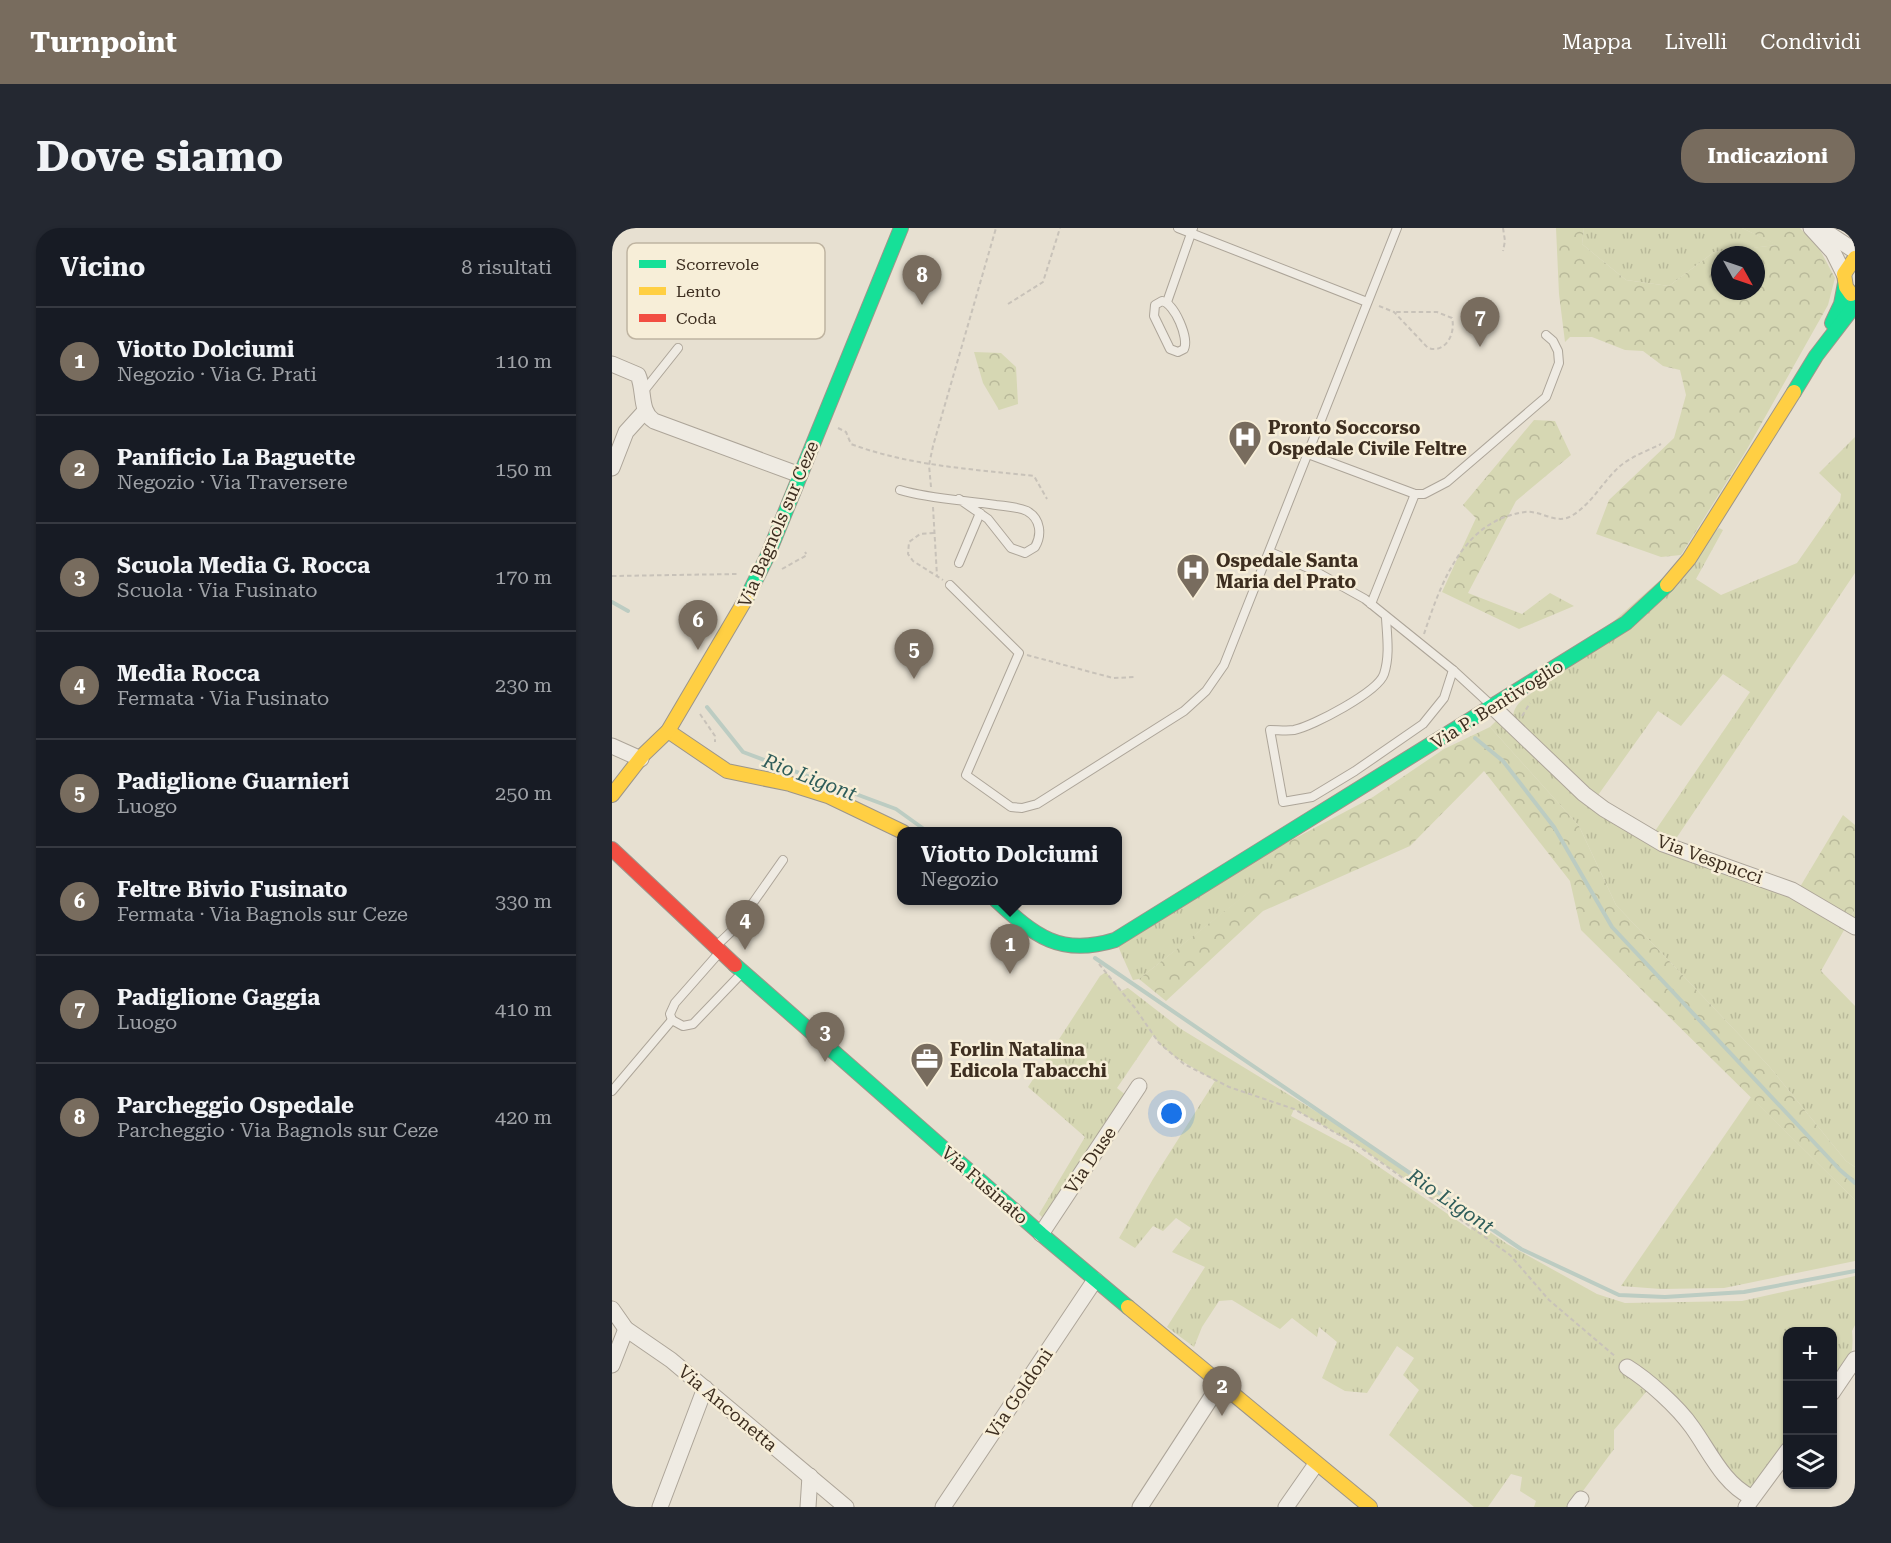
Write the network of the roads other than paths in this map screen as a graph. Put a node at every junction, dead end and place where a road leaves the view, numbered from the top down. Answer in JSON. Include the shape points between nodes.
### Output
{"nodes":[{"id":1,"x":901,"y":228,"type":"edge"},
{"id":2,"x":1178,"y":228,"type":"edge"},
{"id":3,"x":1397,"y":228,"type":"edge"},
{"id":4,"x":1811,"y":228,"type":"edge"},
{"id":5,"x":1820,"y":228,"type":"edge"},
{"id":6,"x":1192,"y":231,"type":"edge"},
{"id":7,"x":1855,"y":251,"type":"edge"},
{"id":8,"x":1855,"y":258,"type":"edge"},
{"id":9,"x":1844,"y":278,"type":"junction"},
{"id":10,"x":1855,"y":297,"type":"edge"},
{"id":11,"x":1167,"y":302,"type":"junction"},
{"id":12,"x":1367,"y":302,"type":"junction"},
{"id":13,"x":1855,"y":305,"type":"edge"},
{"id":14,"x":1546,"y":335,"type":"dead end"},
{"id":15,"x":678,"y":348,"type":"dead end"},
{"id":16,"x":1816,"y":356,"type":"junction"},
{"id":17,"x":612,"y":364,"type":"edge"},
{"id":18,"x":643,"y":392,"type":"junction"},
{"id":19,"x":645,"y":411,"type":"junction"},
{"id":20,"x":1308,"y":454,"type":"junction"},
{"id":21,"x":612,"y":468,"type":"edge"},
{"id":22,"x":800,"y":475,"type":"junction"},
{"id":23,"x":900,"y":490,"type":"dead end"},
{"id":24,"x":1415,"y":494,"type":"junction"},
{"id":25,"x":959,"y":499,"type":"junction"},
{"id":26,"x":980,"y":513,"type":"junction"},
{"id":27,"x":1270,"y":552,"type":"junction"},
{"id":28,"x":959,"y":563,"type":"dead end"},
{"id":29,"x":950,"y":585,"type":"road end"},
{"id":30,"x":1371,"y":604,"type":"junction"},
{"id":31,"x":1386,"y":618,"type":"junction"},
{"id":32,"x":1453,"y":670,"type":"junction"},
{"id":33,"x":1493,"y":707,"type":"junction"},
{"id":34,"x":668,"y":731,"type":"junction"},
{"id":35,"x":612,"y":746,"type":"edge"},
{"id":36,"x":640,"y":759,"type":"junction"},
{"id":37,"x":612,"y":795,"type":"edge"},
{"id":38,"x":897,"y":828,"type":"edge"},
{"id":39,"x":612,"y":849,"type":"edge"},
{"id":40,"x":783,"y":860,"type":"dead end"},
{"id":41,"x":1002,"y":905,"type":"edge"},
{"id":42,"x":1855,"y":927,"type":"edge"},
{"id":43,"x":718,"y":950,"type":"junction"},
{"id":44,"x":743,"y":972,"type":"junction"},
{"id":45,"x":672,"y":1020,"type":"junction"},
{"id":46,"x":1139,"y":1086,"type":"dead end"},
{"id":47,"x":612,"y":1091,"type":"edge"},
{"id":48,"x":1041,"y":1234,"type":"junction"},
{"id":49,"x":1095,"y":1280,"type":"junction"},
{"id":50,"x":612,"y":1309,"type":"edge"},
{"id":51,"x":626,"y":1329,"type":"junction"},
{"id":52,"x":1855,"y":1359,"type":"edge"},
{"id":53,"x":612,"y":1365,"type":"edge"},
{"id":54,"x":1627,"y":1367,"type":"road end"},
{"id":55,"x":1220,"y":1384,"type":"junction"},
{"id":56,"x":1837,"y":1387,"type":"edge"},
{"id":57,"x":705,"y":1388,"type":"junction"},
{"id":58,"x":1783,"y":1456,"type":"edge"},
{"id":59,"x":1316,"y":1464,"type":"junction"},
{"id":60,"x":810,"y":1476,"type":"junction"},
{"id":61,"x":1748,"y":1502,"type":"edge"},
{"id":62,"x":660,"y":1507,"type":"edge"},
{"id":63,"x":808,"y":1507,"type":"edge"},
{"id":64,"x":846,"y":1507,"type":"edge"},
{"id":65,"x":943,"y":1507,"type":"edge"},
{"id":66,"x":1140,"y":1507,"type":"edge"},
{"id":67,"x":1286,"y":1507,"type":"edge"},
{"id":68,"x":1370,"y":1507,"type":"edge"}],
"edges":[{"from":1,"to":22,"type":"main road","name":"Via Bagnols sur Ceze"},
{"from":2,"to":6,"type":"lane"},
{"from":3,"to":12,"type":"lane"},
{"from":4,"to":9,"type":"street","via":[[1833,252]]},
{"from":5,"to":7,"type":"street"},
{"from":6,"to":11,"type":"lane"},
{"from":6,"to":12,"type":"lane"},
{"from":8,"to":9,"type":"main road","name":"Via P. Bentivoglio","via":[[1846,267]]},
{"from":9,"to":10,"type":"main road"},
{"from":9,"to":16,"type":"main road","name":"Via P. Bentivoglio","via":[[1840,306]]},
{"from":11,"to":11,"type":"lane","via":[[1155,305],[1153,311],[1170,350],[1178,352],[1187,342]]},
{"from":12,"to":20,"type":"lane"},
{"from":13,"to":16,"type":"main road","name":"Via P. Bentivoglio"},
{"from":14,"to":24,"type":"lane","via":[[1558,351],[1559,363],[1546,397],[1447,482],[1424,494]]},
{"from":15,"to":18,"type":"lane"},
{"from":16,"to":33,"type":"main road","name":"Via P. Bentivoglio","via":[[1706,535],[1669,584],[1617,629]]},
{"from":17,"to":18,"type":"street","via":[[638,375]]},
{"from":18,"to":19,"type":"street"},
{"from":19,"to":21,"type":"street","via":[[626,432]]},
{"from":19,"to":22,"type":"street","via":[[661,424]]},
{"from":20,"to":24,"type":"lane"},
{"from":20,"to":27,"type":"lane"},
{"from":22,"to":34,"type":"main road","name":"Via Bagnols sur Ceze","via":[[737,620]]},
{"from":23,"to":25,"type":"lane"},
{"from":24,"to":30,"type":"lane"},
{"from":25,"to":26,"type":"lane"},
{"from":25,"to":26,"type":"lane","via":[[1027,512],[1038,524],[1039,541],[1030,551],[1016,551]]},
{"from":26,"to":28,"type":"lane"},
{"from":27,"to":29,"type":"lane","via":[[1224,664],[1206,691],[1184,711],[1053,795],[1022,808],[1005,803],[966,776],[1019,653]]},
{"from":27,"to":30,"type":"lane","via":[[1313,570]]},
{"from":30,"to":31,"type":"lane"},
{"from":31,"to":32,"type":"lane"},
{"from":31,"to":32,"type":"lane","via":[[1388,652],[1384,676],[1361,697],[1325,718],[1293,730],[1270,730],[1283,801],[1312,797],[1423,724],[1444,698]]},
{"from":32,"to":33,"type":"lane"},
{"from":33,"to":41,"type":"main road","name":"Via P. Bentivoglio","via":[[1105,944],[1083,949],[1047,941]]},
{"from":33,"to":42,"type":"street","name":"Via Vespucci","via":[[1604,809],[1663,844],[1792,890]]},
{"from":34,"to":36,"type":"main road","name":"Via Bagnols sur Ceze"},
{"from":34,"to":38,"type":"main road","via":[[726,771],[828,795]]},
{"from":35,"to":36,"type":"street"},
{"from":36,"to":37,"type":"main road","name":"Via Bagnols sur Ceze"},
{"from":39,"to":43,"type":"main road","name":"Via Fusinato"},
{"from":40,"to":43,"type":"lane"},
{"from":43,"to":44,"type":"main road","name":"Via Fusinato"},
{"from":43,"to":45,"type":"lane","via":[[675,1003],[670,1014]]},
{"from":44,"to":45,"type":"lane","via":[[693,1024],[683,1026]]},
{"from":44,"to":48,"type":"main road","name":"Via Fusinato"},
{"from":45,"to":47,"type":"lane"},
{"from":46,"to":48,"type":"street","name":"Via Duse"},
{"from":48,"to":49,"type":"main road","name":"Via Fusinato"},
{"from":49,"to":55,"type":"main road","name":"Via Fusinato"},
{"from":49,"to":65,"type":"street","name":"Via Goldoni"},
{"from":50,"to":51,"type":"street","name":"Via Anconetta"},
{"from":51,"to":53,"type":"street"},
{"from":51,"to":57,"type":"street","name":"Via Anconetta"},
{"from":52,"to":56,"type":"street"},
{"from":54,"to":61,"type":"street","via":[[1691,1425]]},
{"from":55,"to":59,"type":"main road","name":"Via Fusinato"},
{"from":55,"to":66,"type":"street"},
{"from":57,"to":60,"type":"street","name":"Via Anconetta"},
{"from":57,"to":62,"type":"street"},
{"from":58,"to":61,"type":"street"},
{"from":59,"to":67,"type":"street"},
{"from":59,"to":68,"type":"main road","name":"Via Fusinato"},
{"from":60,"to":63,"type":"street"},
{"from":60,"to":64,"type":"street","name":"Via Anconetta"}]}
